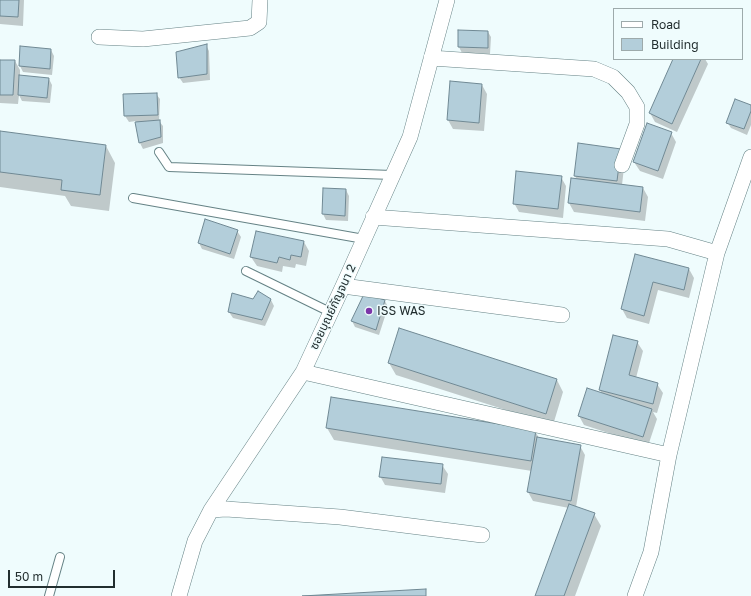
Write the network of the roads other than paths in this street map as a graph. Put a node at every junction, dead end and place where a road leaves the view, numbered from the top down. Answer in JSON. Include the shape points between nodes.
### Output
{"nodes":[{"id":1,"x":260,"y":0,"type":"edge"},
{"id":2,"x":447,"y":0,"type":"edge"},
{"id":3,"x":99,"y":37,"type":"dead end"},
{"id":4,"x":431,"y":58,"type":"junction"},
{"id":5,"x":159,"y":152,"type":"dead end"},
{"id":6,"x":751,"y":157,"type":"edge"},
{"id":7,"x":622,"y":165,"type":"dead end"},
{"id":8,"x":392,"y":175,"type":"junction"},
{"id":9,"x":133,"y":198,"type":"dead end"},
{"id":10,"x":373,"y":217,"type":"junction"},
{"id":11,"x":364,"y":239,"type":"junction"},
{"id":12,"x":717,"y":253,"type":"junction"},
{"id":13,"x":246,"y":271,"type":"dead end"},
{"id":14,"x":343,"y":286,"type":"junction"},
{"id":15,"x":330,"y":312,"type":"junction"},
{"id":16,"x":562,"y":315,"type":"dead end"},
{"id":17,"x":303,"y":372,"type":"junction"},
{"id":18,"x":669,"y":455,"type":"junction"},
{"id":19,"x":211,"y":510,"type":"junction"},
{"id":20,"x":482,"y":535,"type":"dead end"},
{"id":21,"x":60,"y":557,"type":"dead end"},
{"id":22,"x":49,"y":596,"type":"edge"},
{"id":23,"x":179,"y":596,"type":"edge"},
{"id":24,"x":635,"y":596,"type":"edge"}],
"edges":[{"from":1,"to":3,"type":"street","via":[[259,22],[250,28],[143,39]]},
{"from":2,"to":4,"type":"street","name":"ซอยบุณย์กัญจนา 2"},
{"from":4,"to":7,"type":"street","via":[[594,69],[613,77],[628,92],[637,107],[637,124]]},
{"from":4,"to":8,"type":"street","name":"ซอยบุณย์กัญจนา 2","via":[[410,137]]},
{"from":5,"to":8,"type":"lane","via":[[169,167]]},
{"from":6,"to":12,"type":"street"},
{"from":8,"to":10,"type":"street","name":"ซอยบุณย์กัญจนา 2"},
{"from":9,"to":11,"type":"lane"},
{"from":10,"to":11,"type":"street","name":"ซอยบุณย์กัญจนา 2"},
{"from":10,"to":12,"type":"street","via":[[668,239]]},
{"from":11,"to":14,"type":"street","name":"ซอยบุณย์กัญจนา 2"},
{"from":12,"to":18,"type":"street"},
{"from":13,"to":15,"type":"lane"},
{"from":14,"to":15,"type":"street","name":"ซอยบุณย์กัญจนา 2"},
{"from":14,"to":16,"type":"street"},
{"from":15,"to":17,"type":"street","name":"ซอยบุณย์กัญจนา 2"},
{"from":17,"to":18,"type":"street"},
{"from":17,"to":19,"type":"street","name":"ซอยบุณย์กัญจนา 2"},
{"from":18,"to":24,"type":"street","via":[[651,552]]},
{"from":19,"to":20,"type":"street","via":[[340,517]]},
{"from":19,"to":23,"type":"street","name":"ซอยบุณย์กัญจนา 2","via":[[195,541]]},
{"from":21,"to":22,"type":"lane"}]}
